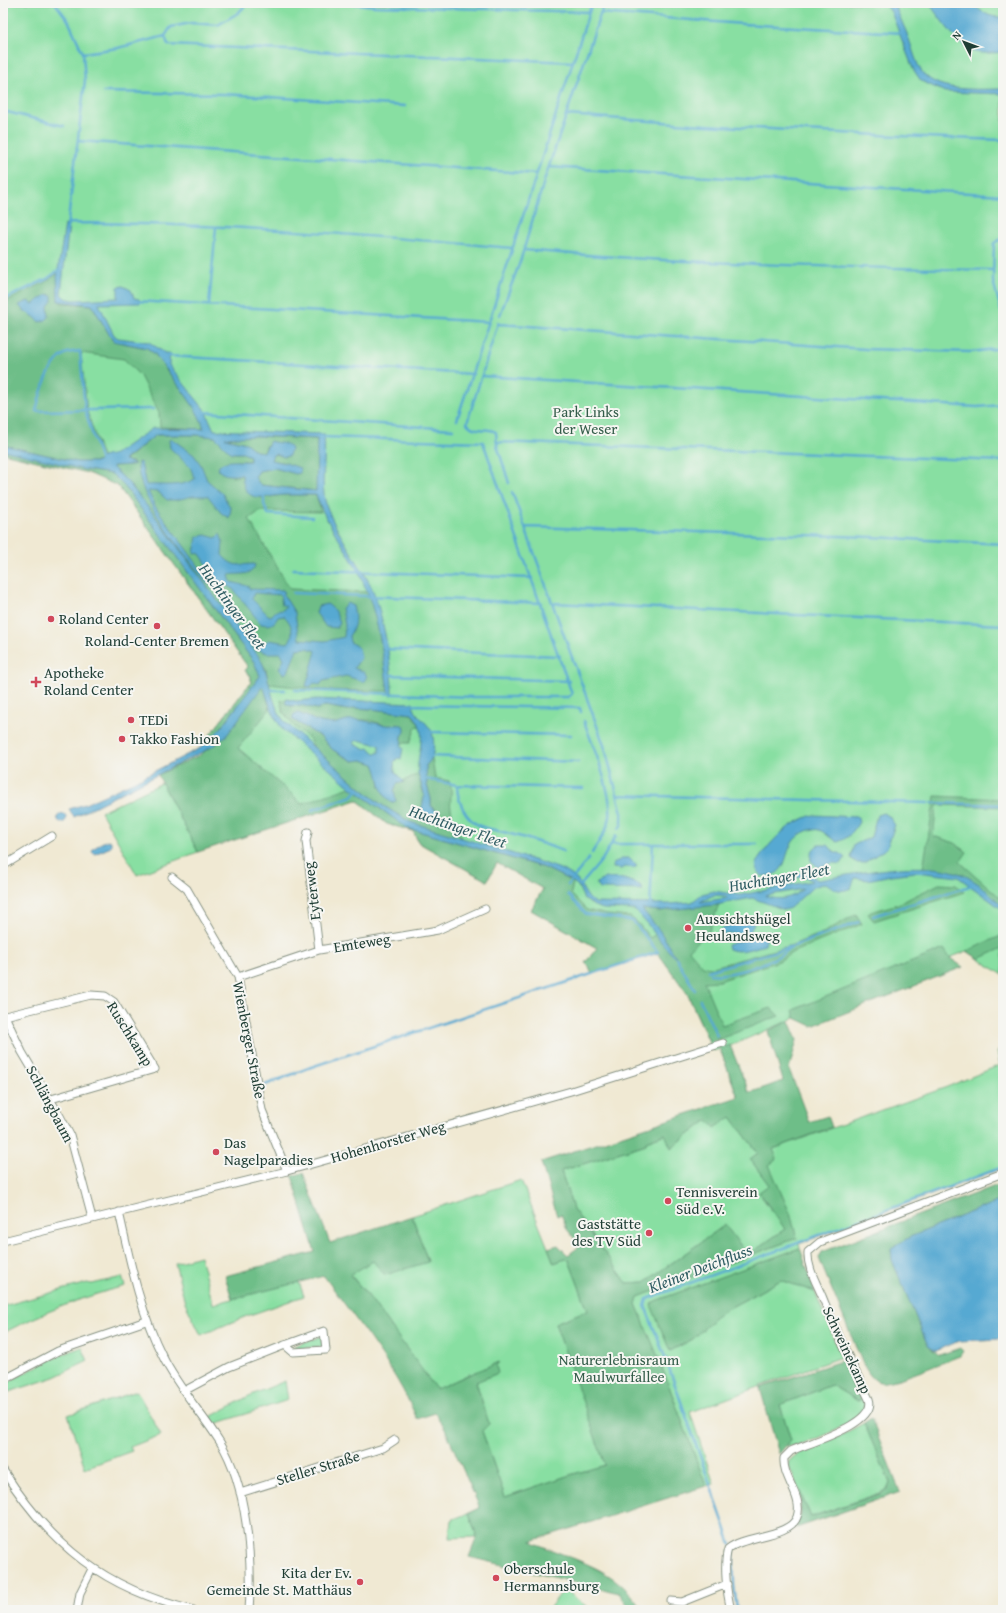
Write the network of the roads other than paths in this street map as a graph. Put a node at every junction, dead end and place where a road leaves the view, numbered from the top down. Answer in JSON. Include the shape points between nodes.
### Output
{"nodes":[{"id":1,"x":308,"y":832,"type":"dead end"},
{"id":2,"x":52,"y":836,"type":"dead end"},
{"id":3,"x":3,"y":866,"type":"edge"},
{"id":4,"x":172,"y":877,"type":"dead end"},
{"id":5,"x":485,"y":908,"type":"dead end"},
{"id":6,"x":319,"y":950,"type":"junction"},
{"id":7,"x":238,"y":977,"type":"junction"},
{"id":8,"x":4,"y":1016,"type":"joint"},
{"id":9,"x":724,"y":1043,"type":"dead end"},
{"id":10,"x":51,"y":1099,"type":"junction"},
{"id":11,"x":287,"y":1171,"type":"junction"},
{"id":12,"x":1003,"y":1173,"type":"edge"},
{"id":13,"x":119,"y":1212,"type":"junction"},
{"id":14,"x":92,"y":1218,"type":"junction"},
{"id":15,"x":3,"y":1240,"type":"edge"},
{"id":16,"x":146,"y":1321,"type":"junction"},
{"id":17,"x":285,"y":1345,"type":"junction"},
{"id":18,"x":3,"y":1380,"type":"edge"},
{"id":19,"x":184,"y":1392,"type":"junction"},
{"id":20,"x":395,"y":1440,"type":"dead end"},
{"id":21,"x":3,"y":1470,"type":"edge"},
{"id":22,"x":240,"y":1493,"type":"junction"},
{"id":23,"x":92,"y":1569,"type":"junction"},
{"id":24,"x":727,"y":1584,"type":"junction"},
{"id":25,"x":671,"y":1601,"type":"dead end"},
{"id":26,"x":77,"y":1610,"type":"edge"},
{"id":27,"x":194,"y":1610,"type":"edge"},
{"id":28,"x":249,"y":1610,"type":"edge"},
{"id":29,"x":731,"y":1610,"type":"edge"}],
"edges":[{"from":1,"to":6,"type":"street","name":"Eyterweg","via":[[306,841]]},
{"from":2,"to":3,"type":"street"},
{"from":4,"to":7,"type":"street","name":"Wienberger Straße","via":[[187,889]]},
{"from":5,"to":6,"type":"street","name":"Emteweg","via":[[438,930]]},
{"from":6,"to":7,"type":"street","name":"Emteweg"},
{"from":7,"to":11,"type":"street","name":"Wienberger Straße","via":[[261,1104]]},
{"from":8,"to":10,"type":"street","name":"Schlängbaum","via":[[22,1052]]},
{"from":8,"to":10,"type":"street","name":"Ruschkamp","via":[[76,997],[105,996],[114,1002],[155,1069]]},
{"from":9,"to":11,"type":"street","name":"Hohenhorster Weg","via":[[571,1091]]},
{"from":10,"to":14,"type":"street","name":"Schlängbaum","via":[[70,1135]]},
{"from":11,"to":13,"type":"street","name":"Hohenhorster Weg"},
{"from":12,"to":24,"type":"street","name":"Schweinekamp","via":[[820,1242],[808,1252],[816,1281],[851,1365],[869,1400],[870,1410],[851,1425],[787,1454],[785,1468],[797,1503],[795,1521],[786,1528],[728,1549]]},
{"from":13,"to":14,"type":"street","name":"Hohenhorster Weg"},
{"from":13,"to":16,"type":"street"},
{"from":14,"to":15,"type":"street","name":"Hohenhorster Weg"},
{"from":16,"to":18,"type":"street","via":[[60,1350]]},
{"from":16,"to":19,"type":"street","via":[[162,1356]]},
{"from":17,"to":17,"type":"street","via":[[293,1352],[326,1350],[324,1331]]},
{"from":17,"to":19,"type":"street","via":[[229,1367]]},
{"from":19,"to":22,"type":"street","via":[[222,1444]]},
{"from":20,"to":22,"type":"street","name":"Steller Straße","via":[[383,1448]]},
{"from":21,"to":23,"type":"street","via":[[42,1523],[64,1546]]},
{"from":22,"to":28,"type":"street","via":[[251,1571]]},
{"from":23,"to":26,"type":"street","via":[[80,1593]]},
{"from":23,"to":27,"type":"street","via":[[151,1598]]},
{"from":24,"to":25,"type":"street","via":[[682,1602]]},
{"from":24,"to":29,"type":"street","name":"Schweinekamp"}]}
